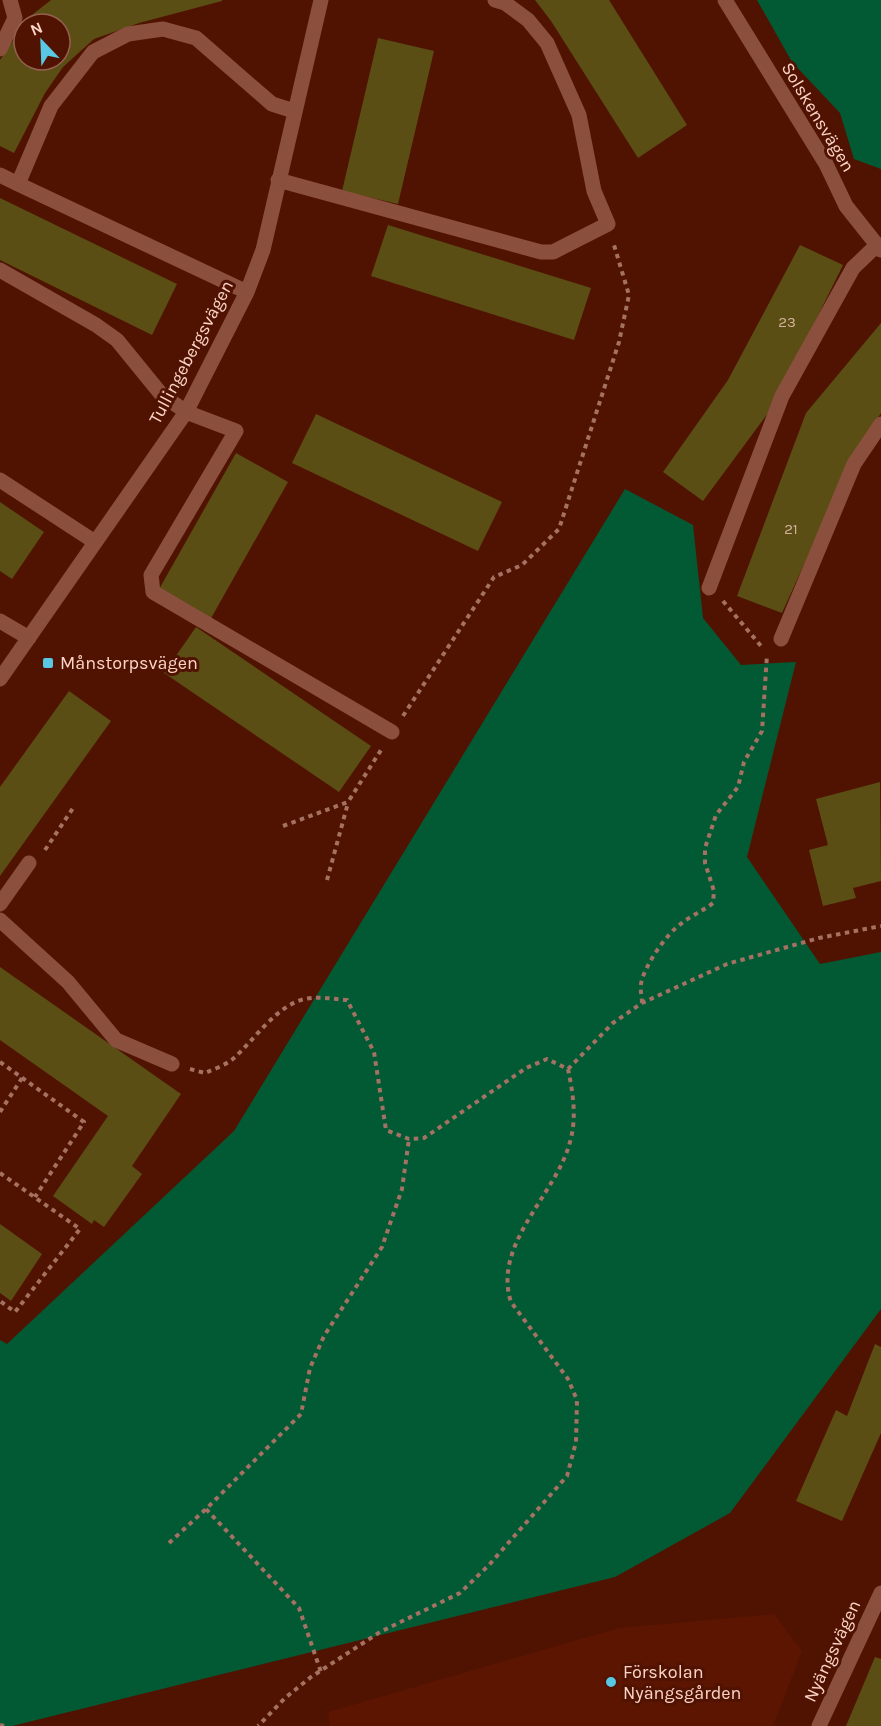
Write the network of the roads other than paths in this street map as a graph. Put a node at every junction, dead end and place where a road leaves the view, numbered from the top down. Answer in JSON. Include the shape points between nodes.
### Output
{"nodes":[{"id":1,"x":10,"y":0,"type":"edge"},
{"id":2,"x":321,"y":0,"type":"edge"},
{"id":3,"x":495,"y":0,"type":"edge"},
{"id":4,"x":725,"y":0,"type":"edge"},
{"id":5,"x":0,"y":49,"type":"edge"},
{"id":6,"x":294,"y":111,"type":"junction"},
{"id":7,"x":0,"y":175,"type":"edge"},
{"id":8,"x":278,"y":180,"type":"junction"},
{"id":9,"x":18,"y":184,"type":"junction"},
{"id":10,"x":879,"y":248,"type":"edge"},
{"id":11,"x":0,"y":270,"type":"edge"},
{"id":12,"x":247,"y":292,"type":"junction"},
{"id":13,"x":186,"y":412,"type":"junction"},
{"id":14,"x":881,"y":423,"type":"edge"},
{"id":15,"x":0,"y":480,"type":"edge"},
{"id":16,"x":95,"y":542,"type":"junction"},
{"id":17,"x":709,"y":588,"type":"dead end"},
{"id":18,"x":0,"y":621,"type":"edge"},
{"id":19,"x":29,"y":638,"type":"junction"},
{"id":20,"x":781,"y":639,"type":"road end"},
{"id":21,"x":0,"y":679,"type":"edge"},
{"id":22,"x":392,"y":732,"type":"road end"},
{"id":23,"x":29,"y":863,"type":"road end"},
{"id":24,"x":0,"y":904,"type":"edge"},
{"id":25,"x":0,"y":920,"type":"edge"},
{"id":26,"x":172,"y":1064,"type":"road end"},
{"id":27,"x":881,"y":1593,"type":"edge"},
{"id":28,"x":819,"y":1726,"type":"edge"}],
"edges":[{"from":1,"to":5,"type":"street","via":[[15,18]]},
{"from":2,"to":6,"type":"street","name":"Tullingebergsvägen"},
{"from":3,"to":8,"type":"street","via":[[528,20],[547,43],[579,115],[594,191],[608,224],[554,252],[541,252]]},
{"from":4,"to":10,"type":"street","name":"Solskensvägen","via":[[826,164],[846,206]]},
{"from":6,"to":8,"type":"street","name":"Tullingebergsvägen"},
{"from":6,"to":9,"type":"street","via":[[272,104],[196,38],[163,29],[128,34],[93,52],[51,106]]},
{"from":7,"to":9,"type":"street"},
{"from":8,"to":12,"type":"street","name":"Tullingebergsvägen","via":[[263,250]]},
{"from":9,"to":12,"type":"street"},
{"from":10,"to":17,"type":"street","via":[[853,268],[782,396]]},
{"from":11,"to":13,"type":"street","via":[[117,340],[161,394]]},
{"from":12,"to":13,"type":"street","name":"Tullingebergsvägen"},
{"from":13,"to":16,"type":"street","name":"Tullingebergsvägen"},
{"from":13,"to":22,"type":"street","via":[[236,431],[151,575],[153,592]]},
{"from":14,"to":20,"type":"street","via":[[854,464]]},
{"from":15,"to":16,"type":"street"},
{"from":16,"to":19,"type":"street","name":"Tullingebergsvägen"},
{"from":18,"to":19,"type":"street"},
{"from":19,"to":21,"type":"street","name":"Tullingebergsvägen"},
{"from":23,"to":24,"type":"street"},
{"from":25,"to":26,"type":"street","via":[[68,982],[116,1040]]},
{"from":27,"to":28,"type":"street","name":"Nyängsvägen"}]}
